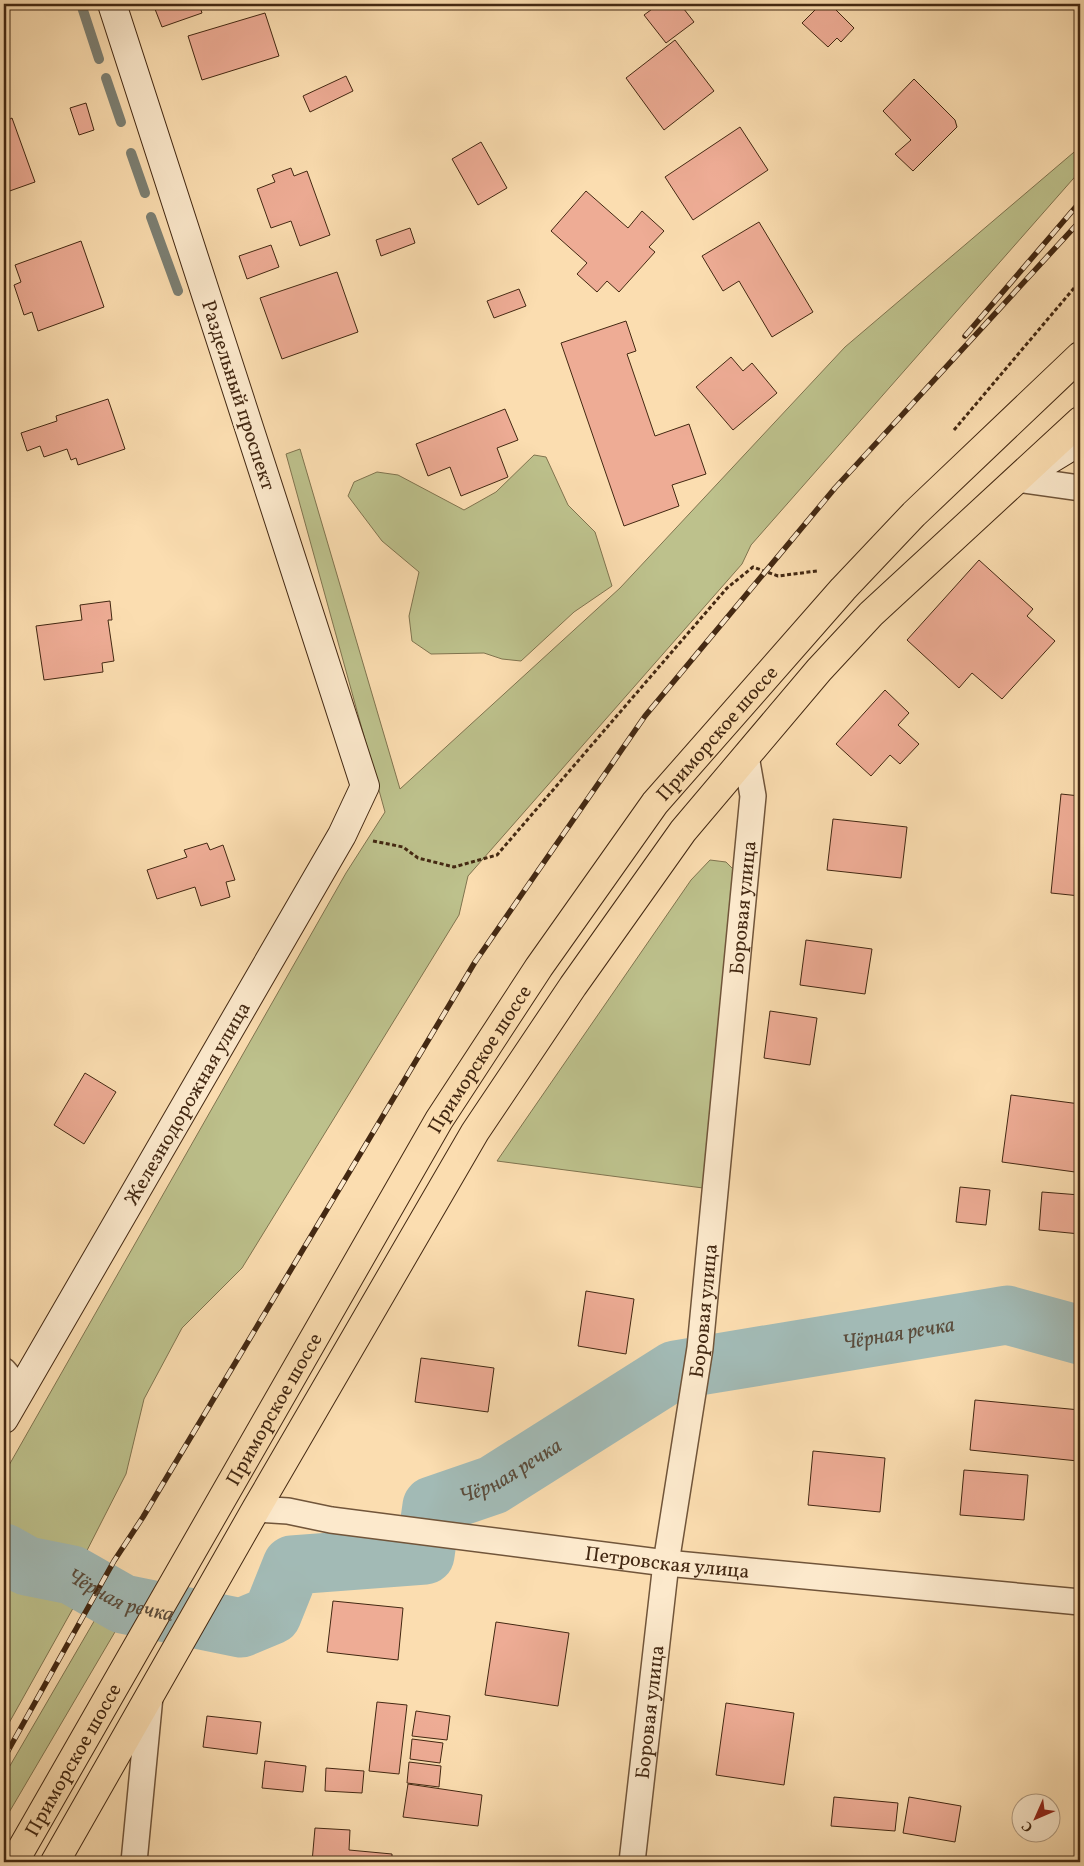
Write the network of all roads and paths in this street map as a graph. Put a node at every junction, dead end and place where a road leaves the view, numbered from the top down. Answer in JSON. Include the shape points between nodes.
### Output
{"nodes":[{"id":1,"x":112,"y":4,"type":"edge"},
{"id":2,"x":1080,"y":281,"type":"edge"},
{"id":3,"x":1080,"y":356,"type":"edge"},
{"id":4,"x":1080,"y":421,"type":"edge"},
{"id":5,"x":948,"y":437,"type":"dead end"},
{"id":6,"x":1080,"y":441,"type":"edge"},
{"id":7,"x":1017,"y":479,"type":"junction"},
{"id":8,"x":1080,"y":488,"type":"edge"},
{"id":9,"x":824,"y":570,"type":"dead end"},
{"id":10,"x":746,"y":756,"type":"junction"},
{"id":11,"x":365,"y":786,"type":"joint"},
{"id":12,"x":402,"y":847,"type":"dead end"},
{"id":13,"x":12,"y":1380,"type":"edge"},
{"id":14,"x":4,"y":1419,"type":"edge"},
{"id":15,"x":256,"y":1509,"type":"junction"},
{"id":16,"x":666,"y":1563,"type":"junction"},
{"id":17,"x":1080,"y":1602,"type":"edge"},
{"id":18,"x":150,"y":1696,"type":"junction"},
{"id":19,"x":14,"y":1862,"type":"edge"},
{"id":20,"x":55,"y":1862,"type":"edge"},
{"id":21,"x":134,"y":1862,"type":"edge"},
{"id":22,"x":632,"y":1862,"type":"edge"}],
"edges":[{"from":1,"to":11,"type":"street","name":"Раздельный проспект"},
{"from":2,"to":5,"type":"path"},
{"from":3,"to":19,"type":"main road","name":"Приморское шоссе","via":[[902,527],[843,589],[655,803],[439,1120]]},
{"from":4,"to":7,"type":"main road","name":"Приморское шоссе"},
{"from":6,"to":7,"type":"street"},
{"from":7,"to":8,"type":"street"},
{"from":7,"to":10,"type":"main road","name":"Приморское шоссе","via":[[871,614]]},
{"from":9,"to":12,"type":"path","via":[[778,576],[753,567],[727,588],[497,855],[454,867],[418,858]]},
{"from":10,"to":15,"type":"main road","name":"Приморское шоссе","via":[[683,831],[475,1132]]},
{"from":10,"to":16,"type":"street","name":"Боровая улица","via":[[753,796],[700,1348]]},
{"from":11,"to":13,"type":"street","name":"Железнодорожная улица","via":[[342,835]]},
{"from":13,"to":14,"type":"street","name":"Железнодорожная улица"},
{"from":15,"to":16,"type":"street","name":"Петровская улица"},
{"from":15,"to":18,"type":"main road","name":"Приморское шоссе"},
{"from":16,"to":17,"type":"street","name":"Петровская улица"},
{"from":16,"to":22,"type":"street","name":"Боровая улица"},
{"from":18,"to":20,"type":"main road","name":"Приморское шоссе"},
{"from":18,"to":21,"type":"street"}]}
